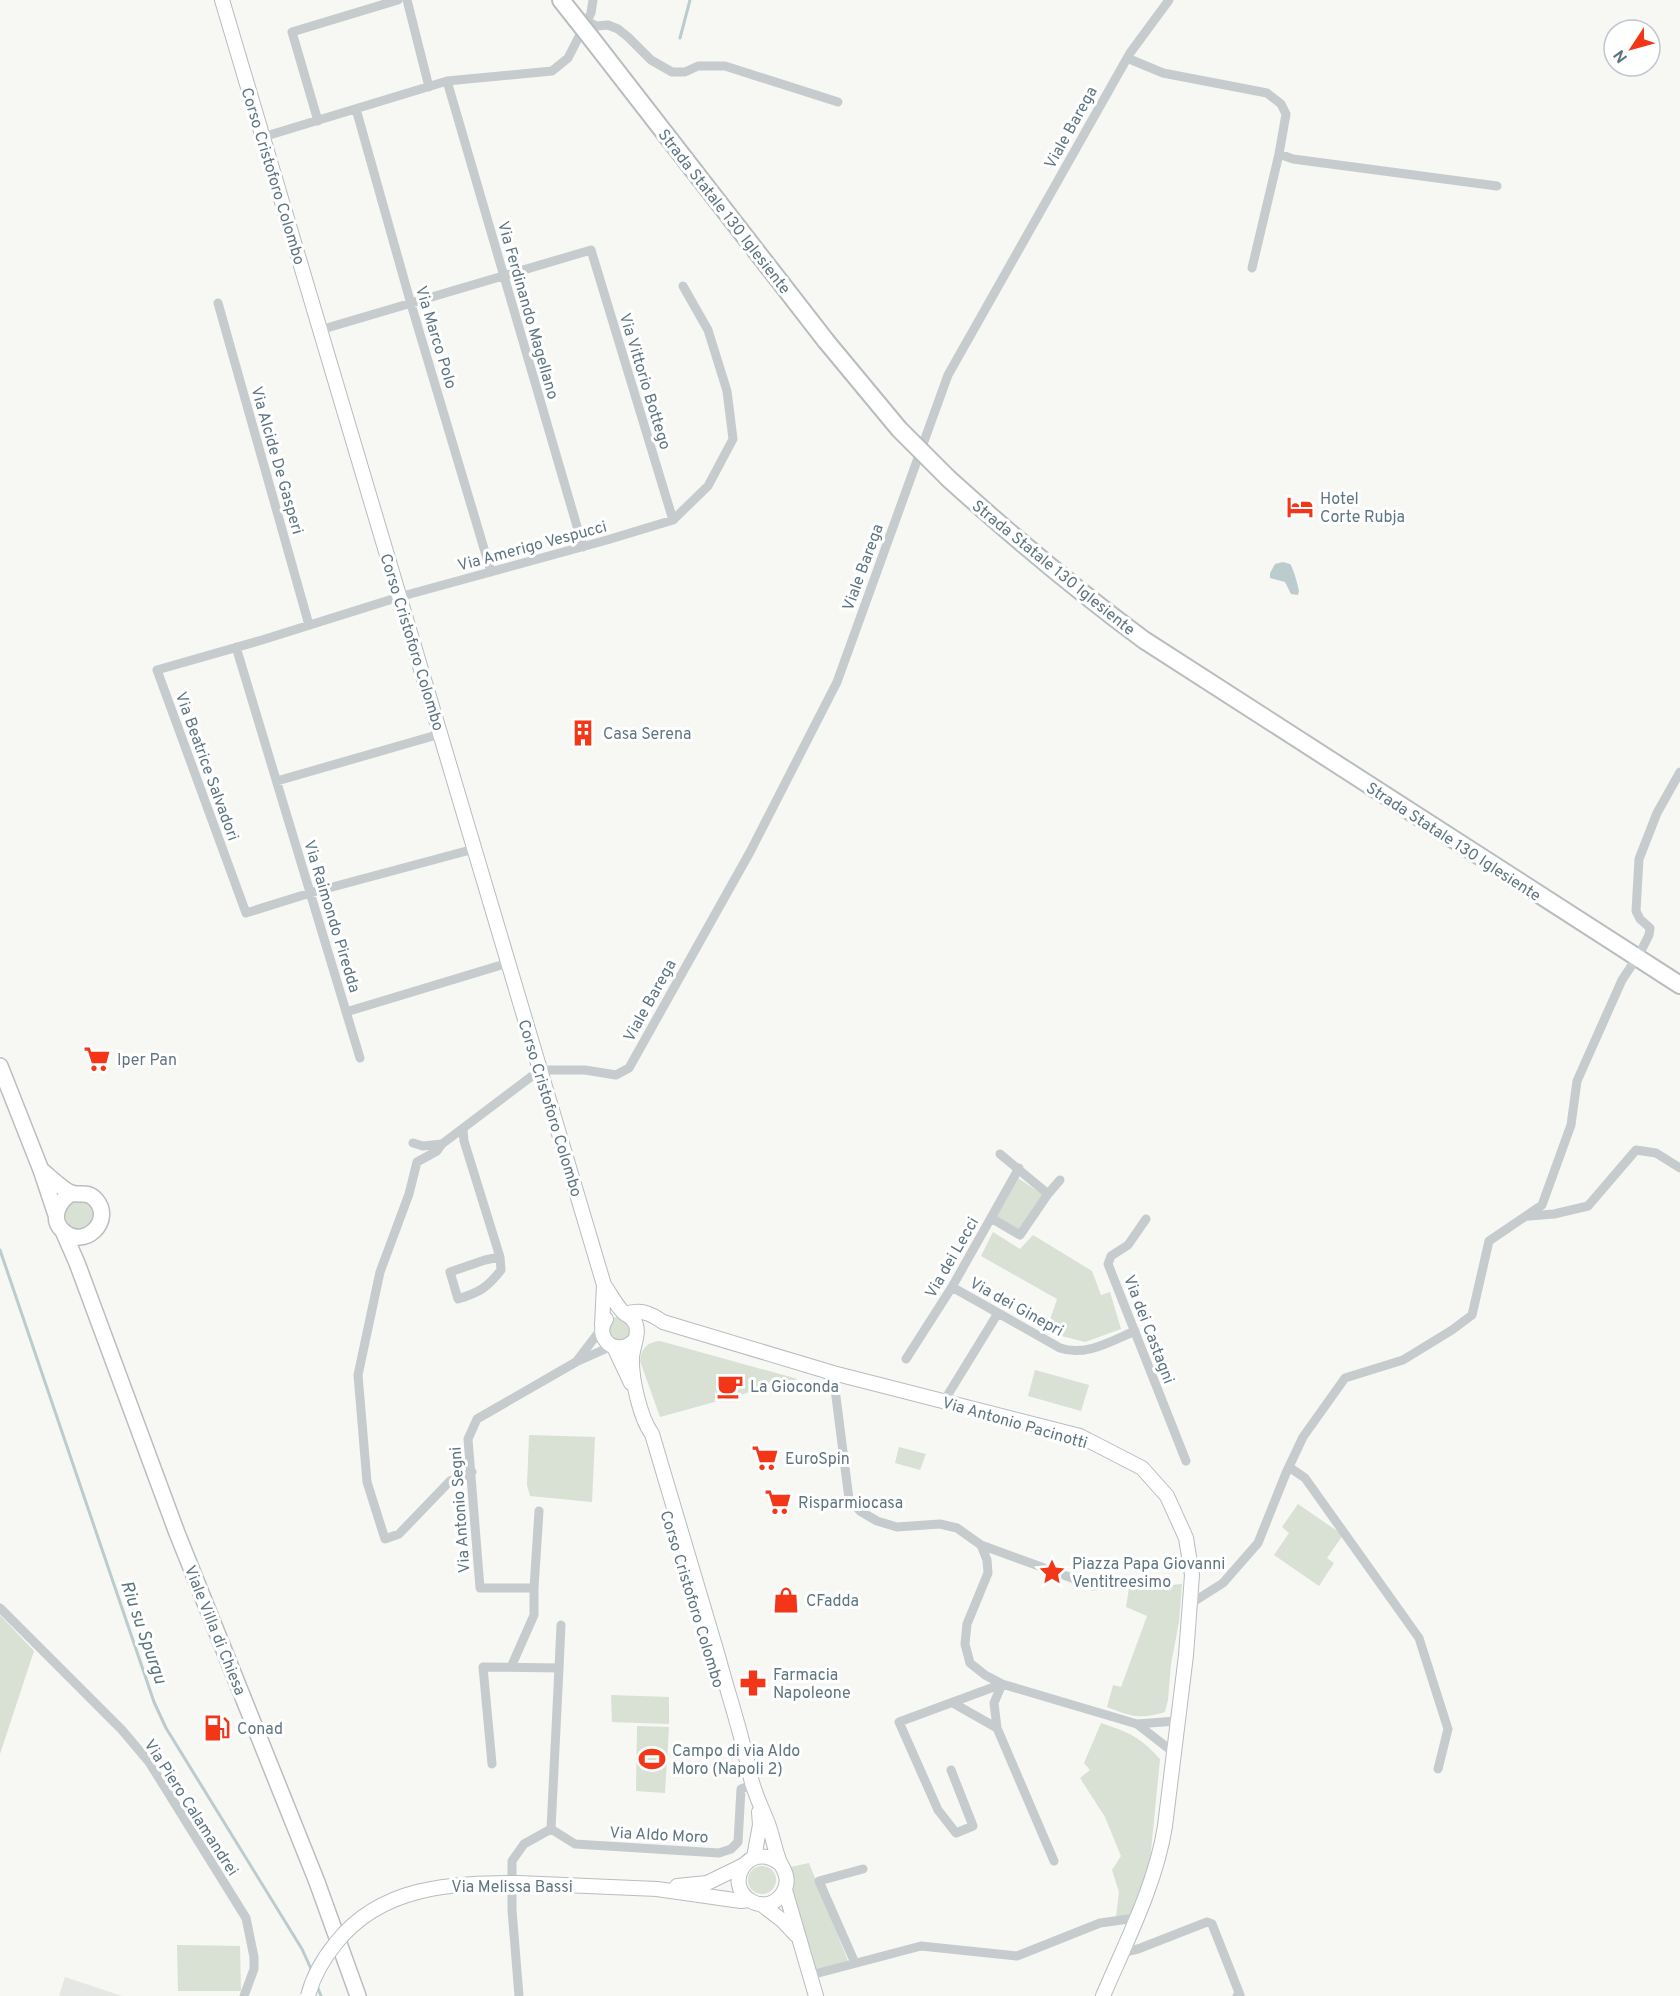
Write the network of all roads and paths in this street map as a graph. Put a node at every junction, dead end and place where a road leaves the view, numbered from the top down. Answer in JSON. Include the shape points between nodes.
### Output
{"nodes":[{"id":1,"x":222,"y":0,"type":"edge"},
{"id":2,"x":398,"y":0,"type":"edge"},
{"id":3,"x":406,"y":0,"type":"edge"},
{"id":4,"x":561,"y":0,"type":"edge"},
{"id":5,"x":593,"y":0,"type":"edge"},
{"id":6,"x":1169,"y":0,"type":"edge"},
{"id":7,"x":582,"y":20,"type":"junction"},
{"id":8,"x":1127,"y":58,"type":"junction"},
{"id":9,"x":447,"y":81,"type":"junction"},
{"id":10,"x":429,"y":87,"type":"junction"},
{"id":11,"x":838,"y":102,"type":"dead end"},
{"id":12,"x":356,"y":109,"type":"junction"},
{"id":13,"x":318,"y":121,"type":"junction"},
{"id":14,"x":263,"y":138,"type":"junction"},
{"id":15,"x":1279,"y":154,"type":"junction"},
{"id":16,"x":1497,"y":186,"type":"dead end"},
{"id":17,"x":1252,"y":268,"type":"dead end"},
{"id":18,"x":504,"y":276,"type":"junction"},
{"id":19,"x":683,"y":286,"type":"dead end"},
{"id":20,"x":218,"y":303,"type":"dead end"},
{"id":21,"x":411,"y":304,"type":"junction"},
{"id":22,"x":320,"y":330,"type":"junction"},
{"id":23,"x":673,"y":520,"type":"junction"},
{"id":24,"x":583,"y":547,"type":"junction"},
{"id":25,"x":491,"y":572,"type":"junction"},
{"id":26,"x":399,"y":597,"type":"junction"},
{"id":27,"x":309,"y":625,"type":"junction"},
{"id":28,"x":236,"y":647,"type":"junction"},
{"id":29,"x":440,"y":734,"type":"junction"},
{"id":30,"x":1680,"y":772,"type":"edge"},
{"id":31,"x":277,"y":782,"type":"junction"},
{"id":32,"x":474,"y":849,"type":"junction"},
{"id":33,"x":310,"y":893,"type":"junction"},
{"id":34,"x":1642,"y":949,"type":"dead end"},
{"id":35,"x":1634,"y":962,"type":"dead end"},
{"id":36,"x":508,"y":963,"type":"junction"},
{"id":37,"x":1680,"y":985,"type":"edge"},
{"id":38,"x":346,"y":1012,"type":"junction"},
{"id":39,"x":360,"y":1058,"type":"dead end"},
{"id":40,"x":0,"y":1066,"type":"edge"},
{"id":41,"x":540,"y":1070,"type":"junction"},
{"id":42,"x":463,"y":1130,"type":"junction"},
{"id":43,"x":413,"y":1143,"type":"dead end"},
{"id":44,"x":442,"y":1144,"type":"junction"},
{"id":45,"x":1000,"y":1154,"type":"dead end"},
{"id":46,"x":1680,"y":1167,"type":"edge"},
{"id":47,"x":1019,"y":1168,"type":"junction"},
{"id":48,"x":41,"y":1170,"type":"junction"},
{"id":49,"x":1060,"y":1180,"type":"dead end"},
{"id":50,"x":72,"y":1193,"type":"junction"},
{"id":51,"x":1048,"y":1194,"type":"junction"},
{"id":52,"x":56,"y":1215,"type":"junction"},
{"id":53,"x":1526,"y":1216,"type":"junction"},
{"id":54,"x":991,"y":1218,"type":"junction"},
{"id":55,"x":1146,"y":1219,"type":"dead end"},
{"id":56,"x":63,"y":1231,"type":"junction"},
{"id":57,"x":84,"y":1237,"type":"junction"},
{"id":58,"x":500,"y":1257,"type":"junction"},
{"id":59,"x":77,"y":1263,"type":"junction"},
{"id":60,"x":604,"y":1285,"type":"junction"},
{"id":61,"x":952,"y":1287,"type":"junction"},
{"id":62,"x":625,"y":1313,"type":"junction"},
{"id":63,"x":998,"y":1313,"type":"junction"},
{"id":64,"x":663,"y":1322,"type":"junction"},
{"id":65,"x":602,"y":1327,"type":"junction"},
{"id":66,"x":1135,"y":1331,"type":"junction"},
{"id":67,"x":636,"y":1337,"type":"junction"},
{"id":68,"x":613,"y":1347,"type":"junction"},
{"id":69,"x":906,"y":1359,"type":"dead end"},
{"id":70,"x":576,"y":1362,"type":"junction"},
{"id":71,"x":833,"y":1372,"type":"junction"},
{"id":72,"x":637,"y":1396,"type":"junction"},
{"id":73,"x":944,"y":1401,"type":"junction"},
{"id":74,"x":1186,"y":1461,"type":"dead end"},
{"id":75,"x":1289,"y":1467,"type":"junction"},
{"id":76,"x":472,"y":1472,"type":"junction"},
{"id":77,"x":539,"y":1511,"type":"dead end"},
{"id":78,"x":981,"y":1545,"type":"junction"},
{"id":79,"x":1094,"y":1587,"type":"dead end"},
{"id":80,"x":534,"y":1588,"type":"junction"},
{"id":81,"x":1190,"y":1604,"type":"junction"},
{"id":82,"x":0,"y":1608,"type":"edge"},
{"id":83,"x":561,"y":1625,"type":"dead end"},
{"id":84,"x":511,"y":1667,"type":"junction"},
{"id":85,"x":559,"y":1668,"type":"junction"},
{"id":86,"x":1002,"y":1684,"type":"junction"},
{"id":87,"x":952,"y":1703,"type":"junction"},
{"id":88,"x":1176,"y":1720,"type":"junction"},
{"id":89,"x":1137,"y":1724,"type":"junction"},
{"id":90,"x":997,"y":1728,"type":"junction"},
{"id":91,"x":1173,"y":1752,"type":"junction"},
{"id":92,"x":492,"y":1764,"type":"dead end"},
{"id":93,"x":951,"y":1770,"type":"dead end"},
{"id":94,"x":1438,"y":1770,"type":"dead end"},
{"id":95,"x":750,"y":1779,"type":"junction"},
{"id":96,"x":759,"y":1804,"type":"junction"},
{"id":97,"x":551,"y":1829,"type":"junction"},
{"id":98,"x":749,"y":1861,"type":"junction"},
{"id":99,"x":1054,"y":1861,"type":"dead end"},
{"id":100,"x":779,"y":1863,"type":"junction"},
{"id":101,"x":863,"y":1869,"type":"dead end"},
{"id":102,"x":657,"y":1889,"type":"junction"},
{"id":103,"x":785,"y":1890,"type":"junction"},
{"id":104,"x":755,"y":1902,"type":"junction"},
{"id":105,"x":1136,"y":1918,"type":"junction"},
{"id":106,"x":800,"y":1939,"type":"junction"},
{"id":107,"x":1121,"y":1953,"type":"junction"},
{"id":108,"x":855,"y":1963,"type":"junction"},
{"id":109,"x":811,"y":1975,"type":"junction"},
{"id":110,"x":244,"y":1996,"type":"edge"},
{"id":111,"x":308,"y":1996,"type":"edge"},
{"id":112,"x":358,"y":1996,"type":"edge"},
{"id":113,"x":519,"y":1996,"type":"edge"},
{"id":114,"x":816,"y":1996,"type":"edge"},
{"id":115,"x":1103,"y":1996,"type":"edge"},
{"id":116,"x":1237,"y":1996,"type":"edge"}],
"edges":[{"from":1,"to":14,"type":"street","name":"Corso Cristoforo Colombo"},
{"from":2,"to":13,"type":"street","via":[[292,32]]},
{"from":3,"to":10,"type":"street"},
{"from":4,"to":7,"type":"highway","name":"Strada Statale 130 Iglesiente"},
{"from":5,"to":7,"type":"street","via":[[591,13]]},
{"from":6,"to":8,"type":"street","name":"Viale Barega"},
{"from":7,"to":9,"type":"street","via":[[568,58],[552,71]]},
{"from":7,"to":11,"type":"street","via":[[618,29],[651,60],[672,72],[698,66],[726,66]]},
{"from":7,"to":37,"type":"highway","name":"Strada Statale 130 Iglesiente","bridge":true,"via":[[591,38],[899,429],[1050,568],[1144,640]]},
{"from":8,"to":15,"type":"street","via":[[1163,73],[1266,93],[1281,104],[1286,114]]},
{"from":8,"to":41,"type":"street","name":"Viale Barega","via":[[948,375],[837,682],[750,852],[629,1068],[616,1075]]},
{"from":9,"to":10,"type":"street"},
{"from":9,"to":18,"type":"street","name":"Via Ferdinando Magellano"},
{"from":10,"to":12,"type":"street"},
{"from":12,"to":13,"type":"street"},
{"from":12,"to":21,"type":"street","name":"Via Marco Polo"},
{"from":13,"to":14,"type":"street"},
{"from":14,"to":22,"type":"street","name":"Corso Cristoforo Colombo"},
{"from":15,"to":16,"type":"street"},
{"from":15,"to":17,"type":"street"},
{"from":18,"to":21,"type":"street"},
{"from":18,"to":23,"type":"street","name":"Via Vittorio Bottego","via":[[591,250]]},
{"from":18,"to":24,"type":"street","name":"Via Ferdinando Magellano"},
{"from":19,"to":23,"type":"street","via":[[708,330],[727,391],[732,439],[708,486]]},
{"from":20,"to":27,"type":"street","name":"Via Alcide De Gasperi"},
{"from":21,"to":22,"type":"street"},
{"from":21,"to":25,"type":"street","name":"Via Marco Polo"},
{"from":22,"to":26,"type":"street","name":"Corso Cristoforo Colombo"},
{"from":23,"to":24,"type":"street","name":"Via Amerigo Vespucci"},
{"from":24,"to":25,"type":"street","name":"Via Amerigo Vespucci"},
{"from":25,"to":26,"type":"street","name":"Via Amerigo Vespucci"},
{"from":26,"to":27,"type":"street","name":"Via Amerigo Vespucci"},
{"from":26,"to":29,"type":"street","name":"Corso Cristoforo Colombo"},
{"from":27,"to":28,"type":"street","name":"Via Beatrice Salvadori"},
{"from":28,"to":31,"type":"street","name":"Via Raimondo Piredda"},
{"from":28,"to":33,"type":"street","name":"Via Beatrice Salvadori","via":[[157,670],[246,913]]},
{"from":29,"to":31,"type":"street"},
{"from":29,"to":32,"type":"street","name":"Corso Cristoforo Colombo"},
{"from":30,"to":34,"type":"street","via":[[1657,813],[1640,859],[1636,910],[1650,928]]},
{"from":31,"to":33,"type":"street","name":"Via Raimondo Piredda"},
{"from":32,"to":33,"type":"street"},
{"from":32,"to":36,"type":"street","name":"Corso Cristoforo Colombo"},
{"from":33,"to":38,"type":"street","name":"Via Raimondo Piredda"},
{"from":35,"to":53,"type":"street","via":[[1577,1081],[1571,1125],[1542,1205]]},
{"from":36,"to":38,"type":"street"},
{"from":36,"to":41,"type":"street","name":"Corso Cristoforo Colombo"},
{"from":38,"to":39,"type":"street","name":"Via Raimondo Piredda"},
{"from":40,"to":48,"type":"main road","name":"Viale Villa di Chiesa"},
{"from":41,"to":42,"type":"street"},
{"from":41,"to":60,"type":"street","name":"Corso Cristoforo Colombo"},
{"from":42,"to":44,"type":"street"},
{"from":42,"to":58,"type":"street"},
{"from":43,"to":44,"type":"street"},
{"from":44,"to":76,"type":"street","via":[[417,1162],[380,1272],[358,1375],[367,1482],[385,1539],[399,1534],[450,1481]]},
{"from":45,"to":47,"type":"street"},
{"from":46,"to":53,"type":"street","via":[[1656,1154],[1636,1150],[1588,1206]]},
{"from":47,"to":51,"type":"street"},
{"from":47,"to":54,"type":"street","name":"Via dei Lecci"},
{"from":48,"to":50,"type":"main road"},
{"from":48,"to":52,"type":"main road","name":"Viale Villa di Chiesa"},
{"from":49,"to":51,"type":"street"},
{"from":50,"to":52,"type":"main road","via":[[60,1202]]},
{"from":50,"to":57,"type":"main road","via":[[92,1197],[100,1208],[97,1229]]},
{"from":51,"to":54,"type":"street","via":[[1020,1235]]},
{"from":52,"to":56,"type":"main road","name":"Viale Villa di Chiesa"},
{"from":53,"to":75,"type":"street","via":[[1490,1241],[1472,1315],[1403,1360],[1345,1378],[1303,1437]]},
{"from":54,"to":61,"type":"street","name":"Via dei Lecci"},
{"from":55,"to":66,"type":"street","name":"Via dei Castagni","via":[[1128,1245],[1111,1256],[1108,1264]]},
{"from":56,"to":57,"type":"main road"},
{"from":56,"to":59,"type":"main road","name":"Viale Villa di Chiesa"},
{"from":57,"to":59,"type":"main road"},
{"from":58,"to":58,"type":"street","via":[[450,1272],[458,1299],[479,1292],[493,1281],[501,1269]]},
{"from":59,"to":112,"type":"main road","name":"Viale Villa di Chiesa","via":[[177,1533],[317,1882]]},
{"from":60,"to":62,"type":"street","name":"Corso Cristoforo Colombo"},
{"from":60,"to":65,"type":"street","name":"Corso Cristoforo Colombo"},
{"from":61,"to":63,"type":"street","name":"Via dei Ginepri"},
{"from":61,"to":69,"type":"street","name":"Via dei Lecci"},
{"from":62,"to":64,"type":"street","name":"Via Antonio Pacinotti","via":[[650,1314]]},
{"from":62,"to":65,"type":"street","via":[[608,1317]]},
{"from":62,"to":67,"type":"street","name":"Corso Cristoforo Colombo","via":[[636,1323]]},
{"from":63,"to":66,"type":"street","name":"Via dei Ginepri","via":[[1060,1348],[1076,1352]]},
{"from":63,"to":73,"type":"street"},
{"from":64,"to":67,"type":"street","via":[[646,1326]]},
{"from":64,"to":71,"type":"street","name":"Via Antonio Pacinotti"},
{"from":65,"to":68,"type":"street","name":"Corso Cristoforo Colombo","via":[[603,1337]]},
{"from":65,"to":70,"type":"street","name":"Via Antonio Segni"},
{"from":66,"to":74,"type":"street","name":"Via dei Castagni"},
{"from":67,"to":68,"type":"street","via":[[625,1347]]},
{"from":67,"to":72,"type":"street","name":"Corso Cristoforo Colombo","via":[[632,1360]]},
{"from":68,"to":70,"type":"street","name":"Via Antonio Segni"},
{"from":68,"to":72,"type":"street","name":"Corso Cristoforo Colombo"},
{"from":70,"to":76,"type":"street","name":"Via Antonio Segni","via":[[477,1419],[468,1439]]},
{"from":71,"to":73,"type":"street","name":"Via Antonio Pacinotti"},
{"from":71,"to":78,"type":"street","via":[[849,1499],[877,1521],[897,1527],[940,1524],[957,1528]]},
{"from":72,"to":95,"type":"street","name":"Corso Cristoforo Colombo","via":[[692,1568]]},
{"from":73,"to":81,"type":"street","name":"Via Antonio Pacinotti","via":[[1080,1437],[1142,1468],[1167,1496],[1186,1538],[1192,1575]]},
{"from":75,"to":81,"type":"street","via":[[1258,1543],[1223,1583]]},
{"from":75,"to":94,"type":"street","via":[[1305,1478],[1419,1638],[1448,1729]]},
{"from":76,"to":80,"type":"street","name":"Via Antonio Segni","via":[[480,1588]]},
{"from":77,"to":80,"type":"street"},
{"from":78,"to":79,"type":"street"},
{"from":78,"to":86,"type":"street","via":[[988,1574],[967,1624],[964,1644],[970,1663]]},
{"from":80,"to":84,"type":"street","via":[[534,1615]]},
{"from":81,"to":88,"type":"street","name":"Via Antonio Pacinotti"},
{"from":82,"to":110,"type":"street","name":"Via Piero Calamandrei","via":[[122,1730],[155,1772],[246,1918],[254,1969]]},
{"from":83,"to":85,"type":"street"},
{"from":84,"to":85,"type":"street"},
{"from":84,"to":92,"type":"street","via":[[483,1667]]},
{"from":85,"to":97,"type":"street"},
{"from":86,"to":87,"type":"street"},
{"from":86,"to":89,"type":"street"},
{"from":86,"to":90,"type":"street","via":[[994,1703]]},
{"from":87,"to":90,"type":"street"},
{"from":87,"to":93,"type":"street","via":[[899,1722],[938,1810],[956,1833],[973,1826]]},
{"from":88,"to":89,"type":"street"},
{"from":88,"to":91,"type":"street","name":"Via Antonio Pacinotti"},
{"from":89,"to":91,"type":"street"},
{"from":90,"to":99,"type":"street"},
{"from":91,"to":105,"type":"street","name":"Via Antonio Pacinotti","via":[[1161,1851]]},
{"from":95,"to":96,"type":"street","name":"Corso Cristoforo Colombo"},
{"from":95,"to":97,"type":"street","name":"Via Aldo Moro","via":[[741,1790],[738,1842],[719,1853],[575,1844]]},
{"from":96,"to":98,"type":"street","name":"Corso Cristoforo Colombo","via":[[760,1825]]},
{"from":96,"to":100,"type":"street","name":"Corso Cristoforo Colombo"},
{"from":97,"to":113,"type":"street","via":[[525,1844],[512,1861]]},
{"from":98,"to":100,"type":"street","via":[[767,1856]]},
{"from":98,"to":102,"type":"street","name":"Via Melissa Bassi","via":[[707,1883]]},
{"from":98,"to":104,"type":"street","name":"Corso Cristoforo Colombo","via":[[739,1874],[739,1883],[741,1891]]},
{"from":100,"to":103,"type":"street","name":"Corso Cristoforo Colombo","via":[[786,1875]]},
{"from":101,"to":108,"type":"street","via":[[819,1881]]},
{"from":102,"to":104,"type":"street","name":"Via Melissa Bassi"},
{"from":102,"to":111,"type":"street","name":"Via Melissa Bassi","bridge":true,"via":[[481,1883],[436,1886],[400,1897],[356,1922],[327,1954]]},
{"from":103,"to":104,"type":"street","via":[[775,1901]]},
{"from":103,"to":106,"type":"street","name":"Corso Cristoforo Colombo"},
{"from":104,"to":106,"type":"street","name":"Corso Cristoforo Colombo","via":[[783,1921]]},
{"from":105,"to":107,"type":"street","name":"Via Antonio Pacinotti"},
{"from":105,"to":108,"type":"street","via":[[1100,1923],[1017,1956],[921,1946]]},
{"from":106,"to":109,"type":"street","name":"Corso Cristoforo Colombo"},
{"from":107,"to":115,"type":"street","name":"Via Antonio Pacinotti"},
{"from":107,"to":116,"type":"street","via":[[1207,1922],[1212,1924],[1240,1995]]},
{"from":108,"to":109,"type":"street"},
{"from":109,"to":114,"type":"street","name":"Corso Cristoforo Colombo"}]}
